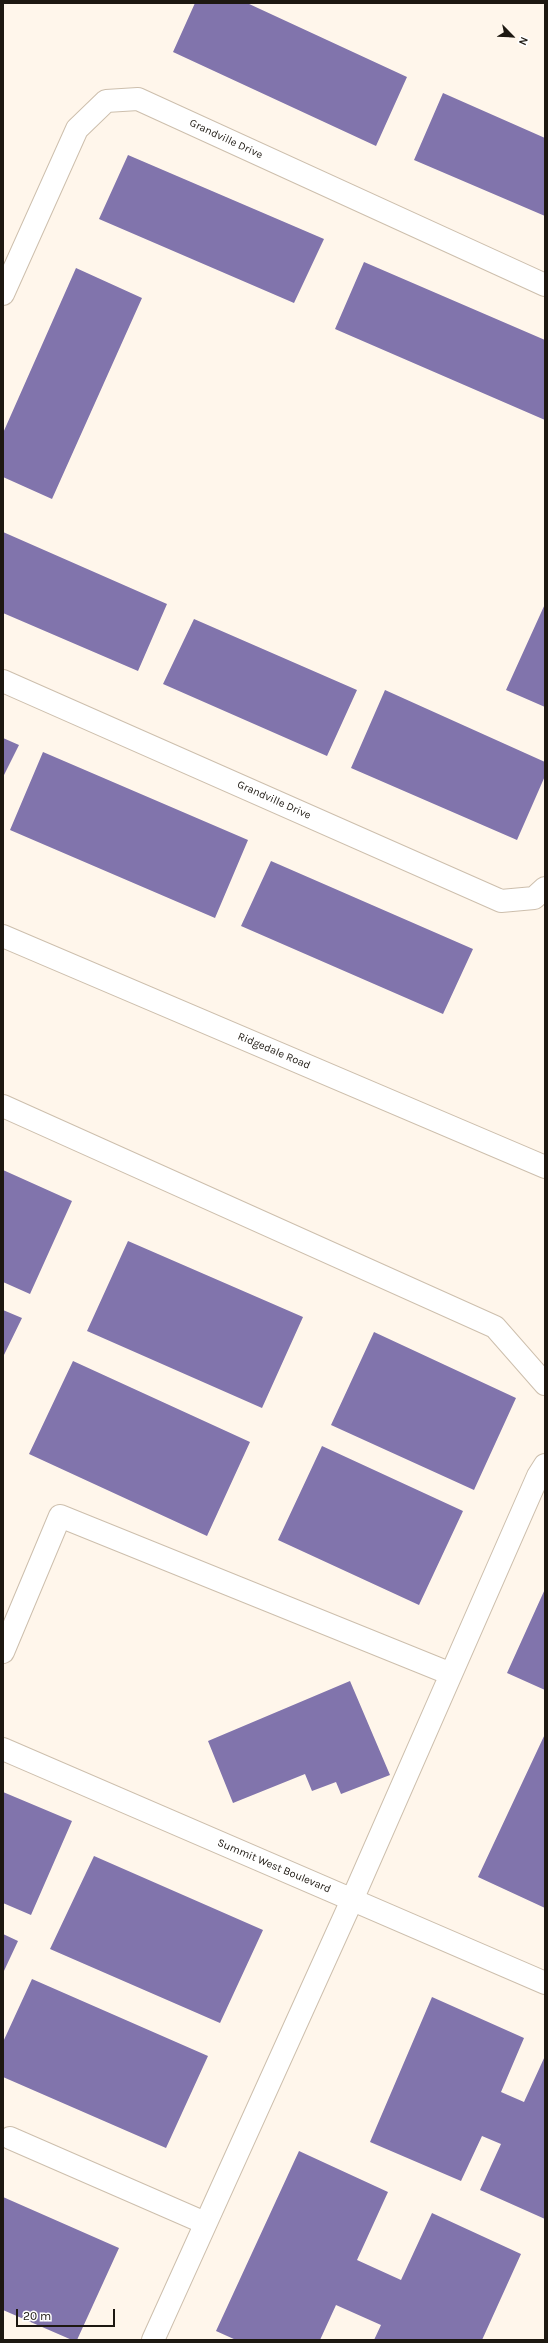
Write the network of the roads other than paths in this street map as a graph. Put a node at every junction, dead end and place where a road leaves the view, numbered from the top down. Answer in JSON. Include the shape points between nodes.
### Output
{"nodes":[{"id":1,"x":5,"y":284,"type":"edge"},
{"id":2,"x":545,"y":285,"type":"edge"},
{"id":3,"x":3,"y":681,"type":"edge"},
{"id":4,"x":545,"y":888,"type":"edge"},
{"id":5,"x":3,"y":936,"type":"edge"},
{"id":6,"x":3,"y":1106,"type":"edge"},
{"id":7,"x":545,"y":1167,"type":"edge"},
{"id":8,"x":545,"y":1384,"type":"edge"},
{"id":9,"x":545,"y":1465,"type":"edge"},
{"id":10,"x":3,"y":1652,"type":"edge"},
{"id":11,"x":451,"y":1674,"type":"junction"},
{"id":12,"x":3,"y":1749,"type":"edge"},
{"id":13,"x":352,"y":1900,"type":"junction"},
{"id":14,"x":545,"y":1983,"type":"edge"},
{"id":15,"x":10,"y":2138,"type":"dead end"},
{"id":16,"x":205,"y":2223,"type":"junction"},
{"id":17,"x":153,"y":2340,"type":"edge"}],
"edges":[{"from":1,"to":2,"type":"street","name":"Grandville Drive","via":[[77,129],[106,101],[138,99]]},
{"from":3,"to":4,"type":"street","name":"Grandville Drive","via":[[502,901],[534,898]]},
{"from":5,"to":7,"type":"street","name":"Ridgedale Road"},
{"from":6,"to":8,"type":"street","via":[[495,1327]]},
{"from":9,"to":11,"type":"street"},
{"from":10,"to":11,"type":"street","via":[[60,1516]]},
{"from":11,"to":13,"type":"street"},
{"from":12,"to":13,"type":"street","name":"Summit West Boulevard"},
{"from":13,"to":14,"type":"street","name":"Summit West Boulevard"},
{"from":13,"to":16,"type":"street"},
{"from":15,"to":16,"type":"street"},
{"from":16,"to":17,"type":"street"}]}
